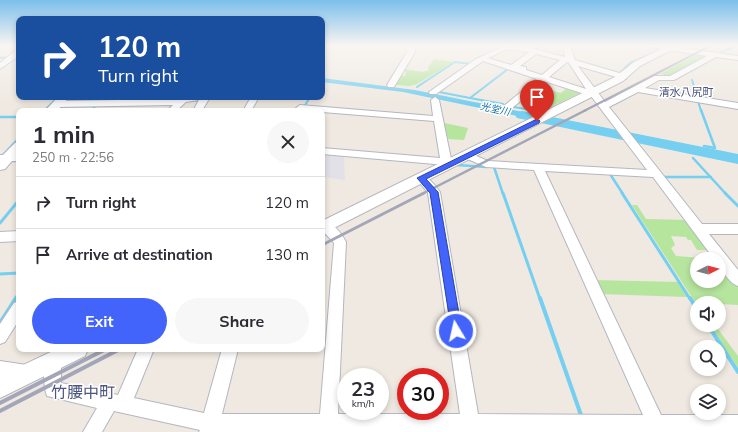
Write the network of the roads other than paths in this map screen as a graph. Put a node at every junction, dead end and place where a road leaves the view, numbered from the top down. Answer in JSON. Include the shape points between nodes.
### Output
{"nodes":[{"id":1,"x":403,"y":65,"type":"edge"},
{"id":2,"x":475,"y":65,"type":"edge"},
{"id":3,"x":504,"y":65,"type":"edge"},
{"id":4,"x":516,"y":65,"type":"edge"},
{"id":5,"x":562,"y":65,"type":"edge"},
{"id":6,"x":571,"y":65,"type":"edge"},
{"id":7,"x":581,"y":65,"type":"edge"},
{"id":8,"x":636,"y":65,"type":"edge"},
{"id":9,"x":696,"y":65,"type":"edge"},
{"id":10,"x":689,"y":69,"type":"junction"},
{"id":11,"x":544,"y":77,"type":"junction"},
{"id":12,"x":621,"y":78,"type":"junction"},
{"id":13,"x":692,"y":80,"type":"dead end"},
{"id":14,"x":391,"y":85,"type":"dead end"},
{"id":15,"x":638,"y":89,"type":"junction"},
{"id":16,"x":592,"y":92,"type":"junction"},
{"id":17,"x":181,"y":102,"type":"joint"},
{"id":18,"x":58,"y":104,"type":"edge"},
{"id":19,"x":604,"y":106,"type":"junction"},
{"id":20,"x":738,"y":106,"type":"edge"},
{"id":21,"x":508,"y":107,"type":"dead end"},
{"id":22,"x":174,"y":108,"type":"edge"},
{"id":23,"x":325,"y":112,"type":"edge"},
{"id":24,"x":438,"y":119,"type":"junction"},
{"id":25,"x":16,"y":150,"type":"edge"},
{"id":26,"x":325,"y":151,"type":"edge"},
{"id":27,"x":467,"y":155,"type":"junction"},
{"id":28,"x":7,"y":160,"type":"edge"},
{"id":29,"x":450,"y":162,"type":"junction"},
{"id":30,"x":538,"y":167,"type":"junction"},
{"id":31,"x":656,"y":174,"type":"junction"},
{"id":32,"x":421,"y":178,"type":"junction"},
{"id":33,"x":325,"y":226,"type":"edge"},
{"id":34,"x":325,"y":228,"type":"edge"},
{"id":35,"x":699,"y":229,"type":"junction"},
{"id":36,"x":738,"y":229,"type":"edge"},
{"id":37,"x":16,"y":236,"type":"edge"},
{"id":38,"x":0,"y":237,"type":"edge"},
{"id":39,"x":738,"y":280,"type":"edge"},
{"id":40,"x":16,"y":312,"type":"edge"},
{"id":41,"x":0,"y":337,"type":"edge"},
{"id":42,"x":72,"y":352,"type":"edge"},
{"id":43,"x":144,"y":352,"type":"edge"},
{"id":44,"x":229,"y":352,"type":"edge"},
{"id":45,"x":53,"y":361,"type":"junction"},
{"id":46,"x":0,"y":370,"type":"edge"},
{"id":47,"x":29,"y":373,"type":"junction"},
{"id":48,"x":0,"y":387,"type":"edge"},
{"id":49,"x":117,"y":404,"type":"junction"},
{"id":50,"x":738,"y":424,"type":"edge"},
{"id":51,"x":210,"y":428,"type":"edge"},
{"id":52,"x":328,"y":428,"type":"edge"},
{"id":53,"x":472,"y":428,"type":"edge"},
{"id":54,"x":658,"y":428,"type":"edge"},
{"id":55,"x":92,"y":432,"type":"edge"}],
"edges":[{"from":1,"to":14,"type":"street"},
{"from":2,"to":24,"type":"street","via":[[434,96]]},
{"from":3,"to":11,"type":"street"},
{"from":4,"to":11,"type":"street","via":[[514,67]]},
{"from":5,"to":11,"type":"street"},
{"from":6,"to":16,"type":"street"},
{"from":7,"to":12,"type":"street"},
{"from":8,"to":12,"type":"street"},
{"from":9,"to":10,"type":"street"},
{"from":10,"to":13,"type":"street"},
{"from":10,"to":15,"type":"street","via":[[671,78],[657,78]]},
{"from":11,"to":16,"type":"street"},
{"from":11,"to":21,"type":"street"},
{"from":12,"to":15,"type":"street"},
{"from":12,"to":16,"type":"street"},
{"from":15,"to":19,"type":"street"},
{"from":15,"to":20,"type":"street"},
{"from":16,"to":19,"type":"street"},
{"from":16,"to":27,"type":"street"},
{"from":17,"to":18,"type":"street"},
{"from":17,"to":22,"type":"street"},
{"from":19,"to":31,"type":"street"},
{"from":23,"to":24,"type":"street"},
{"from":24,"to":29,"type":"street"},
{"from":25,"to":28,"type":"street"},
{"from":26,"to":29,"type":"street"},
{"from":27,"to":29,"type":"street"},
{"from":27,"to":30,"type":"street","via":[[486,164]]},
{"from":29,"to":32,"type":"street"},
{"from":30,"to":31,"type":"street"},
{"from":30,"to":54,"type":"street"},
{"from":31,"to":35,"type":"street"},
{"from":32,"to":33,"type":"street"},
{"from":32,"to":53,"type":"street","via":[[434,192]]},
{"from":34,"to":52,"type":"street","via":[[340,242]]},
{"from":35,"to":36,"type":"street"},
{"from":35,"to":39,"type":"street"},
{"from":37,"to":38,"type":"street"},
{"from":40,"to":41,"type":"street"},
{"from":42,"to":45,"type":"street"},
{"from":43,"to":49,"type":"street"},
{"from":44,"to":51,"type":"street"},
{"from":45,"to":47,"type":"street"},
{"from":45,"to":49,"type":"street","via":[[54,390]]},
{"from":46,"to":47,"type":"street"},
{"from":47,"to":48,"type":"street"},
{"from":49,"to":51,"type":"street"},
{"from":49,"to":55,"type":"street"},
{"from":50,"to":54,"type":"street"},
{"from":51,"to":52,"type":"street"},
{"from":52,"to":53,"type":"street"},
{"from":53,"to":54,"type":"street"}]}
